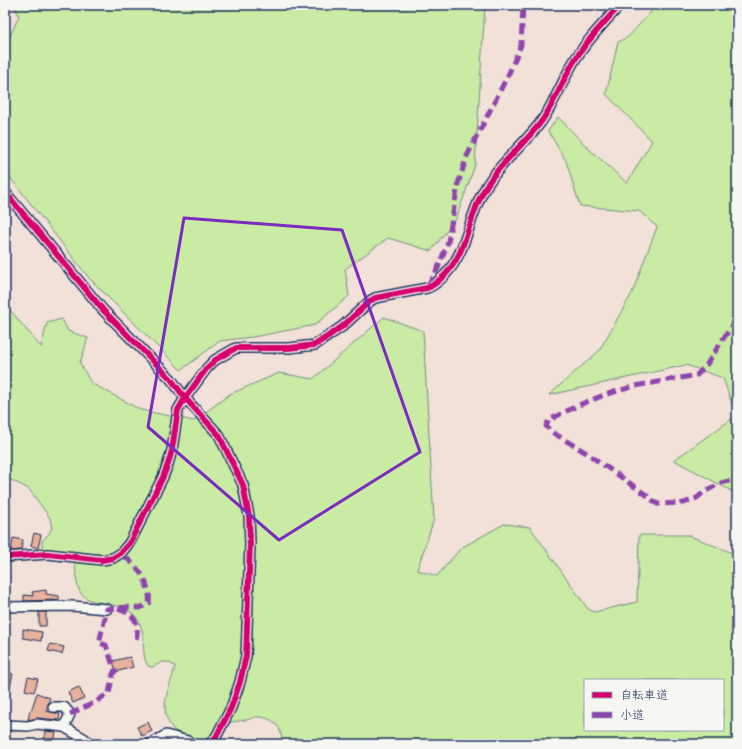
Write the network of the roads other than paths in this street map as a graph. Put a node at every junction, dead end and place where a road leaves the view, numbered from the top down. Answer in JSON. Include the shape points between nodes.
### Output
{"nodes":[{"id":1,"x":620,"y":5,"type":"edge"},
{"id":2,"x":5,"y":192,"type":"edge"},
{"id":3,"x":185,"y":398,"type":"junction"},
{"id":4,"x":5,"y":557,"type":"edge"},
{"id":5,"x":5,"y":607,"type":"edge"},
{"id":6,"x":107,"y":609,"type":"dead end"},
{"id":7,"x":53,"y":707,"type":"dead end"},
{"id":8,"x":5,"y":725,"type":"edge"},
{"id":9,"x":64,"y":727,"type":"junction"},
{"id":10,"x":89,"y":744,"type":"edge"},
{"id":11,"x":150,"y":744,"type":"edge"},
{"id":12,"x":192,"y":744,"type":"edge"},
{"id":13,"x":210,"y":744,"type":"edge"}],
"edges":[{"from":1,"to":3,"type":"street","via":[[580,52],[541,121],[491,179],[477,206],[460,254],[437,282],[427,288],[370,301],[343,326],[315,345],[289,348],[236,348],[215,360]]},
{"from":2,"to":3,"type":"street","via":[[103,310],[171,379]]},
{"from":3,"to":4,"type":"street","via":[[178,410],[172,450],[163,477],[130,542],[121,553],[102,560],[48,554]]},
{"from":3,"to":13,"type":"street","via":[[220,435],[243,485],[249,523],[246,656],[231,708]]},
{"from":5,"to":6,"type":"street","via":[[72,606]]},
{"from":7,"to":9,"type":"street","via":[[64,707],[70,714]]},
{"from":8,"to":9,"type":"street","via":[[37,724]]},
{"from":9,"to":10,"type":"street"},
{"from":11,"to":12,"type":"street","via":[[166,735],[188,740]]}]}
